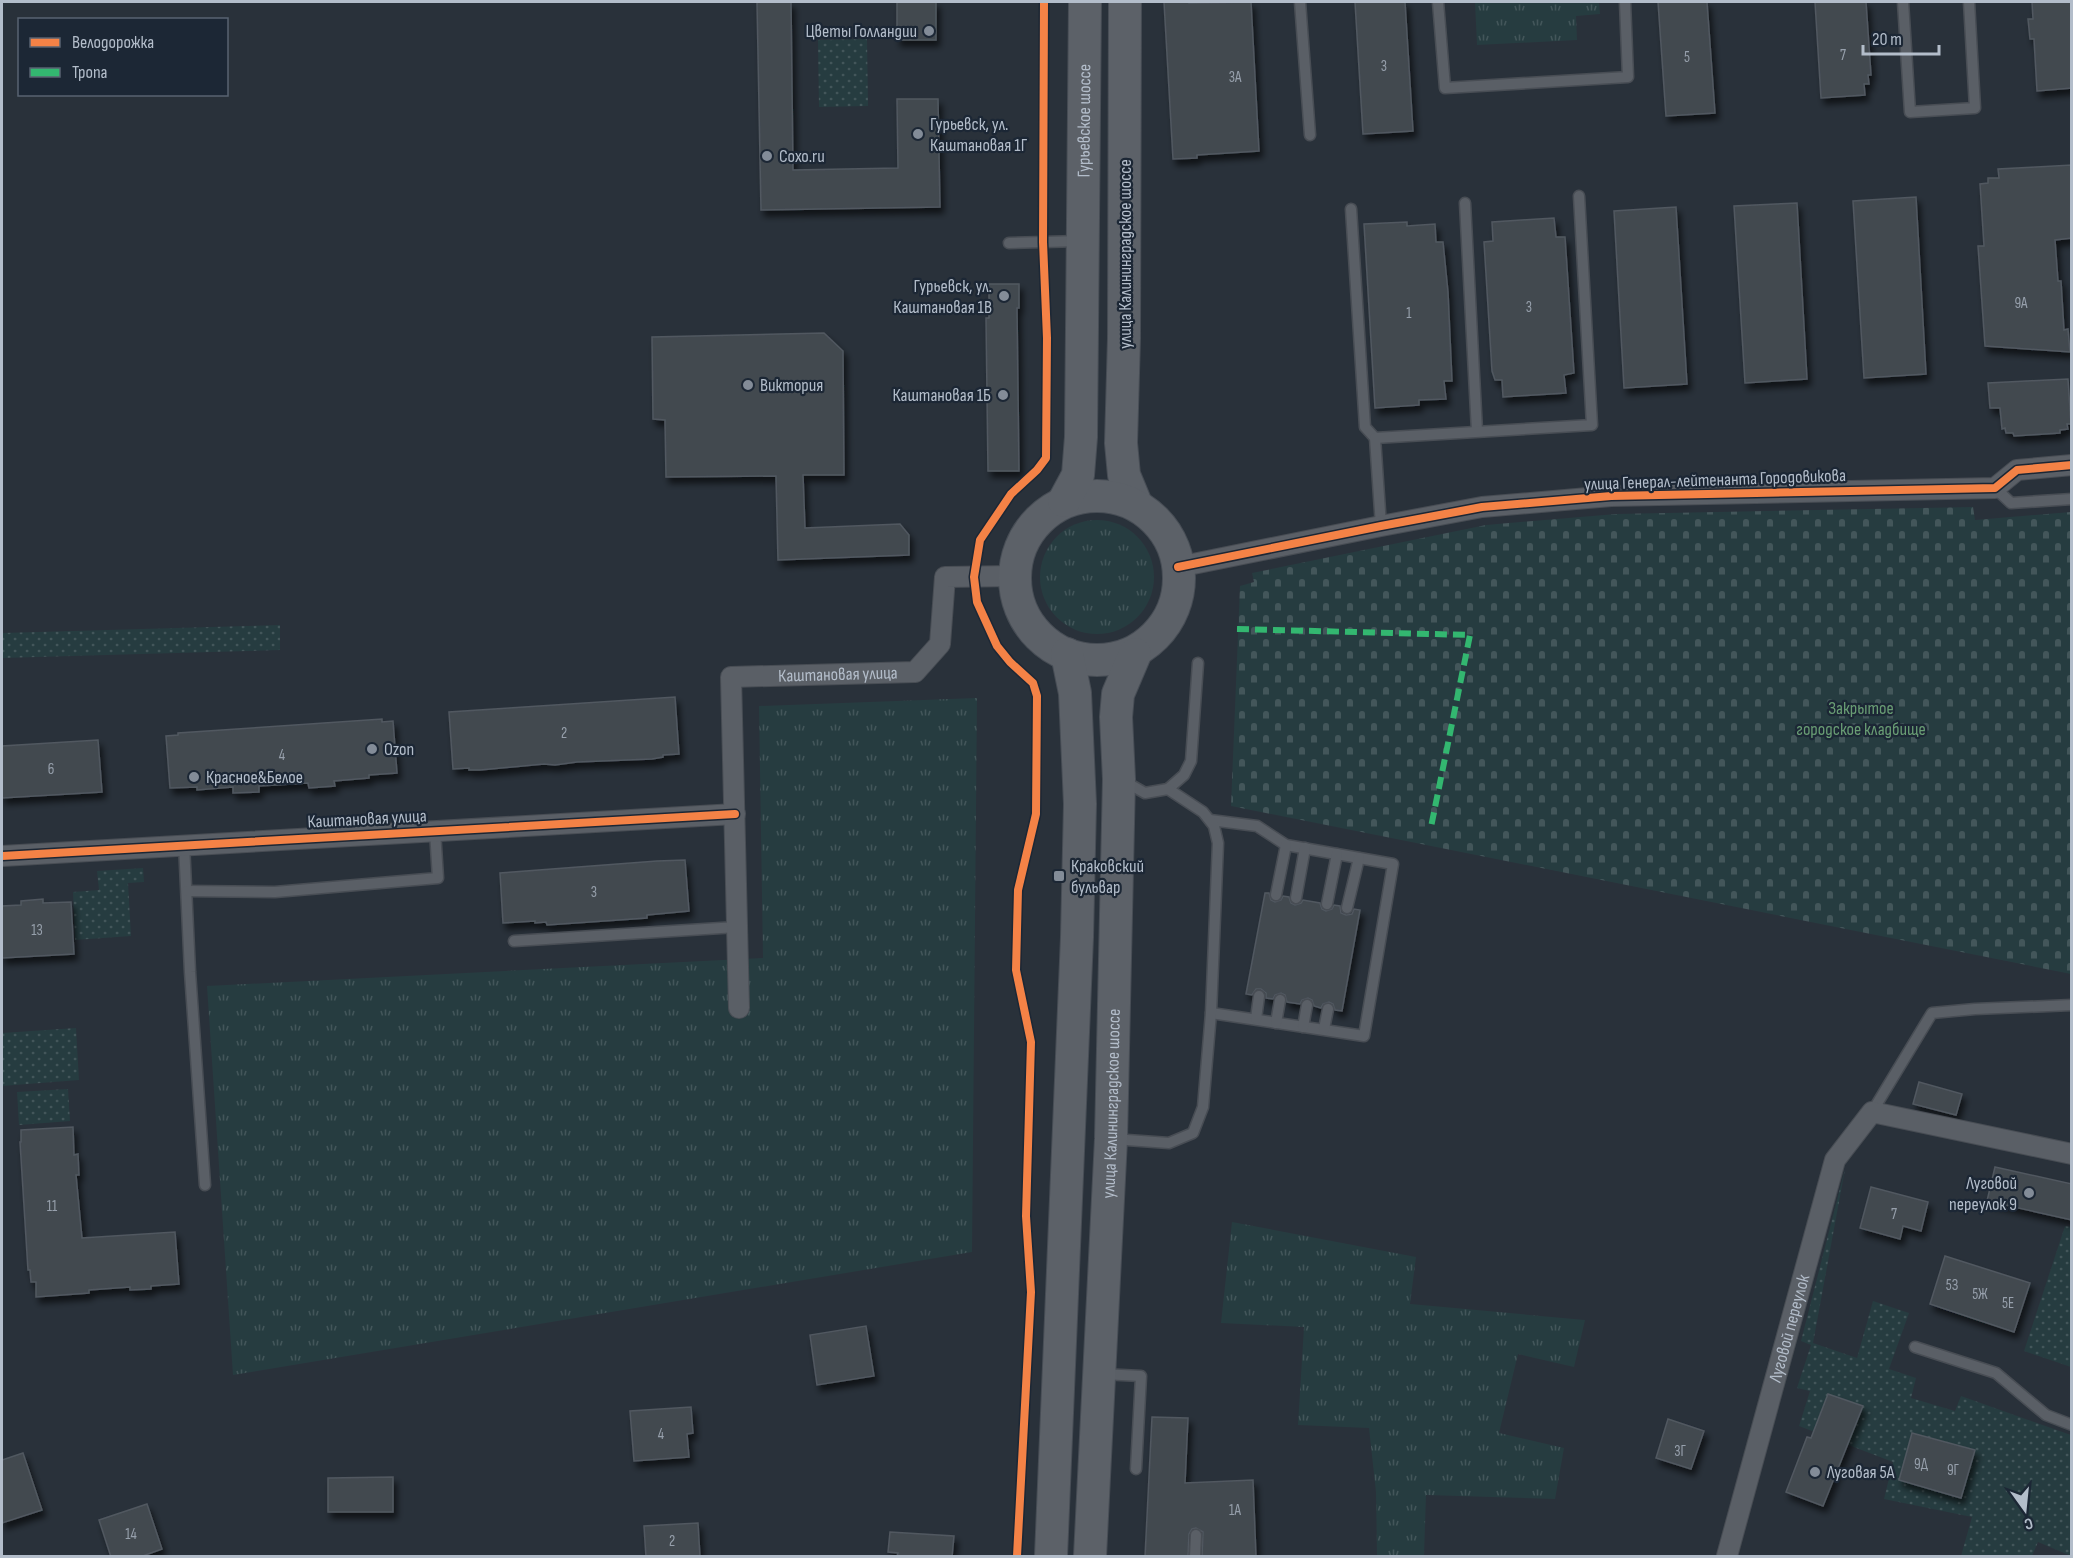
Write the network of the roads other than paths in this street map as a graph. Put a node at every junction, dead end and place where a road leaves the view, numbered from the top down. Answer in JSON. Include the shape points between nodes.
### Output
{"nodes":[{"id":1,"x":1085,"y":2,"type":"edge"},
{"id":2,"x":1125,"y":2,"type":"edge"},
{"id":3,"x":1300,"y":2,"type":"edge"},
{"id":4,"x":1437,"y":2,"type":"edge"},
{"id":5,"x":1625,"y":2,"type":"edge"},
{"id":6,"x":1904,"y":2,"type":"edge"},
{"id":7,"x":1969,"y":2,"type":"edge"},
{"id":8,"x":1310,"y":135,"type":"dead end"},
{"id":9,"x":1579,"y":196,"type":"dead end"},
{"id":10,"x":1465,"y":203,"type":"dead end"},
{"id":11,"x":1351,"y":209,"type":"dead end"},
{"id":12,"x":1083,"y":241,"type":"junction"},
{"id":13,"x":1009,"y":243,"type":"dead end"},
{"id":14,"x":1477,"y":431,"type":"junction"},
{"id":15,"x":1375,"y":438,"type":"junction"},
{"id":16,"x":2072,"y":465,"type":"edge"},
{"id":17,"x":1995,"y":488,"type":"junction"},
{"id":18,"x":2072,"y":499,"type":"edge"},
{"id":19,"x":1064,"y":501,"type":"junction"},
{"id":20,"x":1136,"y":504,"type":"junction"},
{"id":21,"x":1381,"y":526,"type":"junction"},
{"id":22,"x":1178,"y":567,"type":"junction"},
{"id":23,"x":1014,"y":576,"type":"junction"},
{"id":24,"x":1067,"y":654,"type":"junction"},
{"id":25,"x":1135,"y":654,"type":"junction"},
{"id":26,"x":1198,"y":663,"type":"dead end"},
{"id":27,"x":1119,"y":778,"type":"junction"},
{"id":28,"x":1168,"y":789,"type":"junction"},
{"id":29,"x":735,"y":814,"type":"junction"},
{"id":30,"x":1209,"y":820,"type":"junction"},
{"id":31,"x":435,"y":831,"type":"junction"},
{"id":32,"x":184,"y":844,"type":"junction"},
{"id":33,"x":1286,"y":845,"type":"junction"},
{"id":34,"x":1305,"y":848,"type":"junction"},
{"id":35,"x":1337,"y":854,"type":"junction"},
{"id":36,"x":2,"y":856,"type":"edge"},
{"id":37,"x":1359,"y":858,"type":"junction"},
{"id":38,"x":187,"y":891,"type":"junction"},
{"id":39,"x":1276,"y":895,"type":"dead end"},
{"id":40,"x":1296,"y":898,"type":"dead end"},
{"id":41,"x":1327,"y":904,"type":"dead end"},
{"id":42,"x":1347,"y":908,"type":"dead end"},
{"id":43,"x":737,"y":927,"type":"junction"},
{"id":44,"x":514,"y":941,"type":"dead end"},
{"id":45,"x":1259,"y":996,"type":"dead end"},
{"id":46,"x":1280,"y":1000,"type":"dead end"},
{"id":47,"x":1307,"y":1005,"type":"dead end"},
{"id":48,"x":2072,"y":1005,"type":"edge"},
{"id":49,"x":739,"y":1008,"type":"dead end"},
{"id":50,"x":1328,"y":1009,"type":"dead end"},
{"id":51,"x":1211,"y":1013,"type":"junction"},
{"id":52,"x":1256,"y":1019,"type":"junction"},
{"id":53,"x":1276,"y":1023,"type":"junction"},
{"id":54,"x":1303,"y":1027,"type":"junction"},
{"id":55,"x":1324,"y":1029,"type":"junction"},
{"id":56,"x":1872,"y":1112,"type":"junction"},
{"id":57,"x":1112,"y":1139,"type":"junction"},
{"id":58,"x":2072,"y":1154,"type":"edge"},
{"id":59,"x":205,"y":1185,"type":"dead end"},
{"id":60,"x":1915,"y":1347,"type":"dead end"},
{"id":61,"x":1099,"y":1374,"type":"junction"},
{"id":62,"x":2072,"y":1425,"type":"edge"},
{"id":63,"x":1136,"y":1469,"type":"dead end"},
{"id":64,"x":1196,"y":1535,"type":"dead end"},
{"id":65,"x":1051,"y":1557,"type":"edge"},
{"id":66,"x":1090,"y":1557,"type":"edge"},
{"id":67,"x":1195,"y":1557,"type":"edge"},
{"id":68,"x":1727,"y":1557,"type":"edge"}],
"edges":[{"from":1,"to":12,"type":"main road","name":"Гурьевское шоссе"},
{"from":2,"to":20,"type":"main road","name":"улица Калининградское шоссе","via":[[1121,443],[1124,475]]},
{"from":3,"to":8,"type":"lane"},
{"from":4,"to":5,"type":"lane","via":[[1445,87],[1628,77]]},
{"from":6,"to":7,"type":"lane","via":[[1910,112],[1975,108]]},
{"from":9,"to":14,"type":"lane","via":[[1592,425]]},
{"from":10,"to":14,"type":"lane"},
{"from":11,"to":15,"type":"lane","via":[[1365,427]]},
{"from":12,"to":13,"type":"lane"},
{"from":12,"to":19,"type":"main road","via":[[1081,437],[1078,475]]},
{"from":14,"to":15,"type":"lane"},
{"from":15,"to":21,"type":"lane"},
{"from":16,"to":17,"type":"street","via":[[2017,470]]},
{"from":17,"to":18,"type":"lane","via":[[2011,503]]},
{"from":17,"to":21,"type":"street","name":"улица Генерал-лейтенанта Городовикова","via":[[1611,496],[1482,507]]},
{"from":19,"to":20,"type":"main road","via":[[1094,495]]},
{"from":19,"to":23,"type":"main road","via":[[1039,519],[1020,549]]},
{"from":20,"to":22,"type":"main road","via":[[1163,528]]},
{"from":21,"to":22,"type":"street","name":"улица Генерал-лейтенанта Городовикова"},
{"from":22,"to":25,"type":"main road","via":[[1166,628]]},
{"from":23,"to":24,"type":"main road","via":[[1020,610],[1033,632]]},
{"from":23,"to":29,"type":"street","name":"Каштановая улица","via":[[945,577],[940,644],[915,672],[731,676]]},
{"from":24,"to":25,"type":"main road","via":[[1104,662]]},
{"from":24,"to":65,"type":"main road","via":[[1075,693],[1080,804]]},
{"from":25,"to":27,"type":"main road","name":"улица Калининградское шоссе","via":[[1118,694]]},
{"from":26,"to":28,"type":"lane","via":[[1191,761],[1184,775]]},
{"from":27,"to":28,"type":"lane","via":[[1145,793]]},
{"from":27,"to":57,"type":"main road","name":"улица Калининградское шоссе"},
{"from":28,"to":30,"type":"lane"},
{"from":29,"to":31,"type":"street","name":"Каштановая улица"},
{"from":29,"to":43,"type":"street"},
{"from":30,"to":33,"type":"lane","via":[[1257,826]]},
{"from":30,"to":51,"type":"lane","via":[[1218,843]]},
{"from":31,"to":32,"type":"street","name":"Каштановая улица"},
{"from":31,"to":38,"type":"lane","via":[[438,878],[275,892]]},
{"from":32,"to":36,"type":"street","name":"Каштановая улица"},
{"from":32,"to":38,"type":"lane"},
{"from":33,"to":34,"type":"lane"},
{"from":33,"to":39,"type":"lane"},
{"from":34,"to":35,"type":"lane"},
{"from":34,"to":40,"type":"lane"},
{"from":35,"to":37,"type":"lane"},
{"from":35,"to":41,"type":"lane"},
{"from":37,"to":42,"type":"lane"},
{"from":37,"to":55,"type":"lane","via":[[1393,864],[1364,1036]]},
{"from":38,"to":59,"type":"lane"},
{"from":43,"to":44,"type":"lane"},
{"from":43,"to":49,"type":"street"},
{"from":45,"to":52,"type":"lane"},
{"from":46,"to":53,"type":"lane"},
{"from":47,"to":54,"type":"lane"},
{"from":48,"to":56,"type":"lane","via":[[1932,1013]]},
{"from":50,"to":55,"type":"lane"},
{"from":51,"to":52,"type":"lane"},
{"from":51,"to":57,"type":"lane","via":[[1203,1107],[1192,1133],[1169,1143]]},
{"from":52,"to":53,"type":"lane"},
{"from":53,"to":54,"type":"lane"},
{"from":54,"to":55,"type":"lane"},
{"from":56,"to":58,"type":"street"},
{"from":56,"to":68,"type":"street","name":"Луговой переулок","via":[[1835,1160]]},
{"from":57,"to":61,"type":"main road","name":"улица Калининградское шоссе"},
{"from":60,"to":62,"type":"lane","via":[[1996,1373],[2046,1415]]},
{"from":61,"to":63,"type":"lane","via":[[1141,1376]]},
{"from":61,"to":66,"type":"main road","name":"улица Калининградское шоссе"},
{"from":64,"to":67,"type":"lane"}]}
